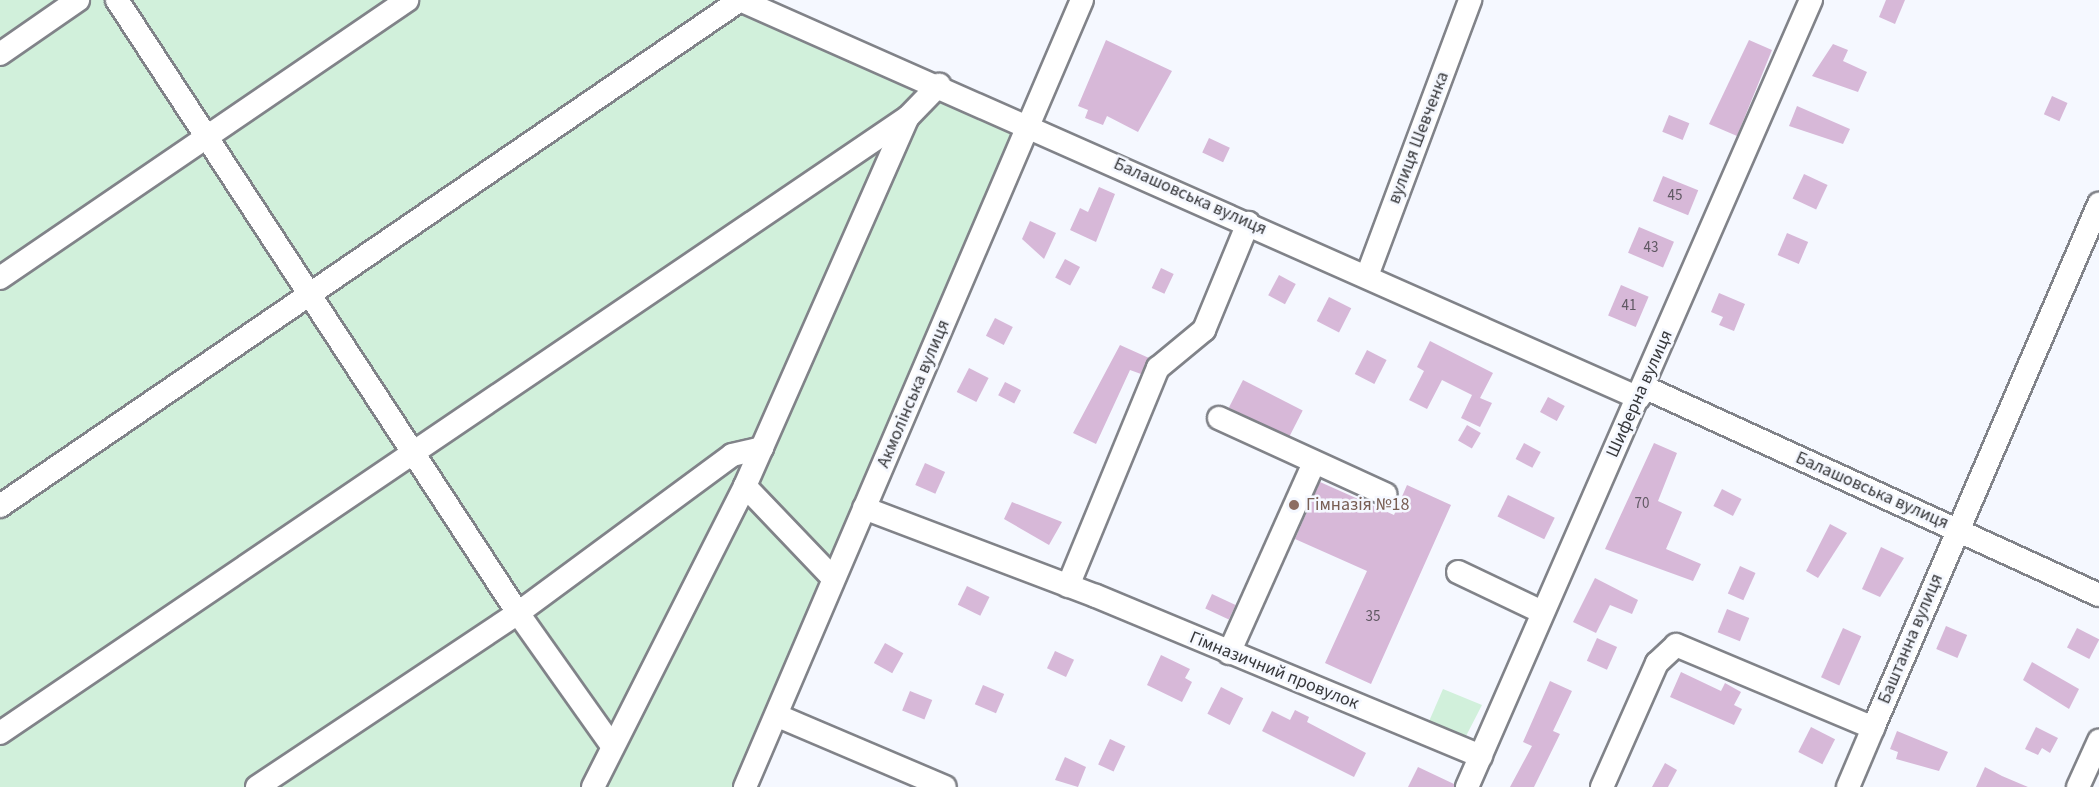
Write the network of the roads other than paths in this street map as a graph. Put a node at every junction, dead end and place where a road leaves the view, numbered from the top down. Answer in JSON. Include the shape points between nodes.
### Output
{"nodes":[{"id":1,"x":78,"y":0,"type":"edge"},
{"id":2,"x":117,"y":0,"type":"edge"},
{"id":3,"x":407,"y":0,"type":"edge"},
{"id":4,"x":740,"y":0,"type":"edge"},
{"id":5,"x":1082,"y":0,"type":"edge"},
{"id":6,"x":1470,"y":0,"type":"edge"},
{"id":7,"x":1810,"y":0,"type":"edge"},
{"id":8,"x":0,"y":54,"type":"edge"},
{"id":9,"x":939,"y":85,"type":"junction"},
{"id":10,"x":908,"y":117,"type":"junction"},
{"id":11,"x":1030,"y":125,"type":"junction"},
{"id":12,"x":204,"y":138,"type":"junction"},
{"id":13,"x":2099,"y":204,"type":"edge"},
{"id":14,"x":1248,"y":223,"type":"junction"},
{"id":15,"x":1367,"y":276,"type":"junction"},
{"id":16,"x":0,"y":278,"type":"edge"},
{"id":17,"x":310,"y":296,"type":"junction"},
{"id":18,"x":1641,"y":393,"type":"junction"},
{"id":19,"x":1219,"y":418,"type":"dead end"},
{"id":20,"x":762,"y":448,"type":"junction"},
{"id":21,"x":416,"y":453,"type":"junction"},
{"id":22,"x":1314,"y":463,"type":"junction"},
{"id":23,"x":744,"y":486,"type":"junction"},
{"id":24,"x":1385,"y":494,"type":"dead end"},
{"id":25,"x":0,"y":506,"type":"edge"},
{"id":26,"x":864,"y":508,"type":"junction"},
{"id":27,"x":1959,"y":530,"type":"junction"},
{"id":28,"x":1458,"y":572,"type":"dead end"},
{"id":29,"x":833,"y":578,"type":"junction"},
{"id":30,"x":1068,"y":586,"type":"junction"},
{"id":31,"x":2099,"y":595,"type":"edge"},
{"id":32,"x":1542,"y":612,"type":"junction"},
{"id":33,"x":518,"y":613,"type":"junction"},
{"id":34,"x":1229,"y":653,"type":"junction"},
{"id":35,"x":778,"y":716,"type":"junction"},
{"id":36,"x":1873,"y":728,"type":"junction"},
{"id":37,"x":0,"y":733,"type":"edge"},
{"id":38,"x":2099,"y":741,"type":"edge"},
{"id":39,"x":612,"y":746,"type":"junction"},
{"id":40,"x":1481,"y":756,"type":"junction"},
{"id":41,"x":591,"y":784,"type":"edge"},
{"id":42,"x":257,"y":787,"type":"edge"},
{"id":43,"x":745,"y":787,"type":"edge"},
{"id":44,"x":945,"y":787,"type":"edge"},
{"id":45,"x":1467,"y":787,"type":"edge"},
{"id":46,"x":1602,"y":787,"type":"edge"},
{"id":47,"x":1848,"y":787,"type":"edge"},
{"id":48,"x":2078,"y":787,"type":"edge"}],
"edges":[{"from":1,"to":8,"type":"street"},
{"from":2,"to":12,"type":"street"},
{"from":3,"to":12,"type":"street"},
{"from":4,"to":9,"type":"street","name":"Балашовська вулиця"},
{"from":4,"to":17,"type":"street"},
{"from":5,"to":11,"type":"street","name":"Акмолінська вулиця"},
{"from":6,"to":15,"type":"street","name":"вулиця Шевченка"},
{"from":7,"to":18,"type":"street","name":"Шиферна вулиця"},
{"from":9,"to":10,"type":"street"},
{"from":9,"to":11,"type":"street","name":"Балашовська вулиця"},
{"from":10,"to":20,"type":"street"},
{"from":10,"to":21,"type":"street"},
{"from":11,"to":14,"type":"street","name":"Балашовська вулиця"},
{"from":11,"to":26,"type":"street","name":"Акмолінська вулиця"},
{"from":12,"to":16,"type":"street"},
{"from":12,"to":17,"type":"street"},
{"from":13,"to":27,"type":"street","name":"Баштанна вулиця"},
{"from":14,"to":15,"type":"street","name":"Балашовська вулиця"},
{"from":14,"to":30,"type":"street","via":[[1204,330],[1158,368]]},
{"from":15,"to":18,"type":"street","name":"Балашовська вулиця"},
{"from":17,"to":21,"type":"street"},
{"from":17,"to":25,"type":"street"},
{"from":18,"to":27,"type":"street","name":"Балашовська вулиця"},
{"from":18,"to":32,"type":"street","name":"Шиферна вулиця"},
{"from":19,"to":22,"type":"street"},
{"from":20,"to":23,"type":"street"},
{"from":20,"to":33,"type":"street","via":[[732,455]]},
{"from":21,"to":33,"type":"street"},
{"from":21,"to":37,"type":"street"},
{"from":22,"to":24,"type":"street"},
{"from":22,"to":34,"type":"street"},
{"from":23,"to":29,"type":"street"},
{"from":23,"to":39,"type":"street"},
{"from":26,"to":29,"type":"street","name":"Акмолінська вулиця"},
{"from":26,"to":30,"type":"street","name":"Гімназичний провулок"},
{"from":27,"to":31,"type":"street","name":"Балашовська вулиця"},
{"from":27,"to":36,"type":"street","name":"Баштанна вулиця"},
{"from":28,"to":32,"type":"street"},
{"from":29,"to":35,"type":"street","name":"Акмолінська вулиця"},
{"from":30,"to":34,"type":"street","name":"Гімназичний провулок"},
{"from":32,"to":40,"type":"street","name":"Шиферна вулиця"},
{"from":33,"to":39,"type":"street"},
{"from":33,"to":42,"type":"street"},
{"from":34,"to":40,"type":"street","name":"Гімназичний провулок"},
{"from":35,"to":43,"type":"street","name":"Акмолінська вулиця"},
{"from":35,"to":44,"type":"street"},
{"from":36,"to":46,"type":"street","name":"Баштанна вулиця","via":[[1676,645],[1657,663]]},
{"from":36,"to":47,"type":"street"},
{"from":38,"to":48,"type":"street"},
{"from":39,"to":41,"type":"street"},
{"from":40,"to":45,"type":"street","name":"Шиферна вулиця"}]}
